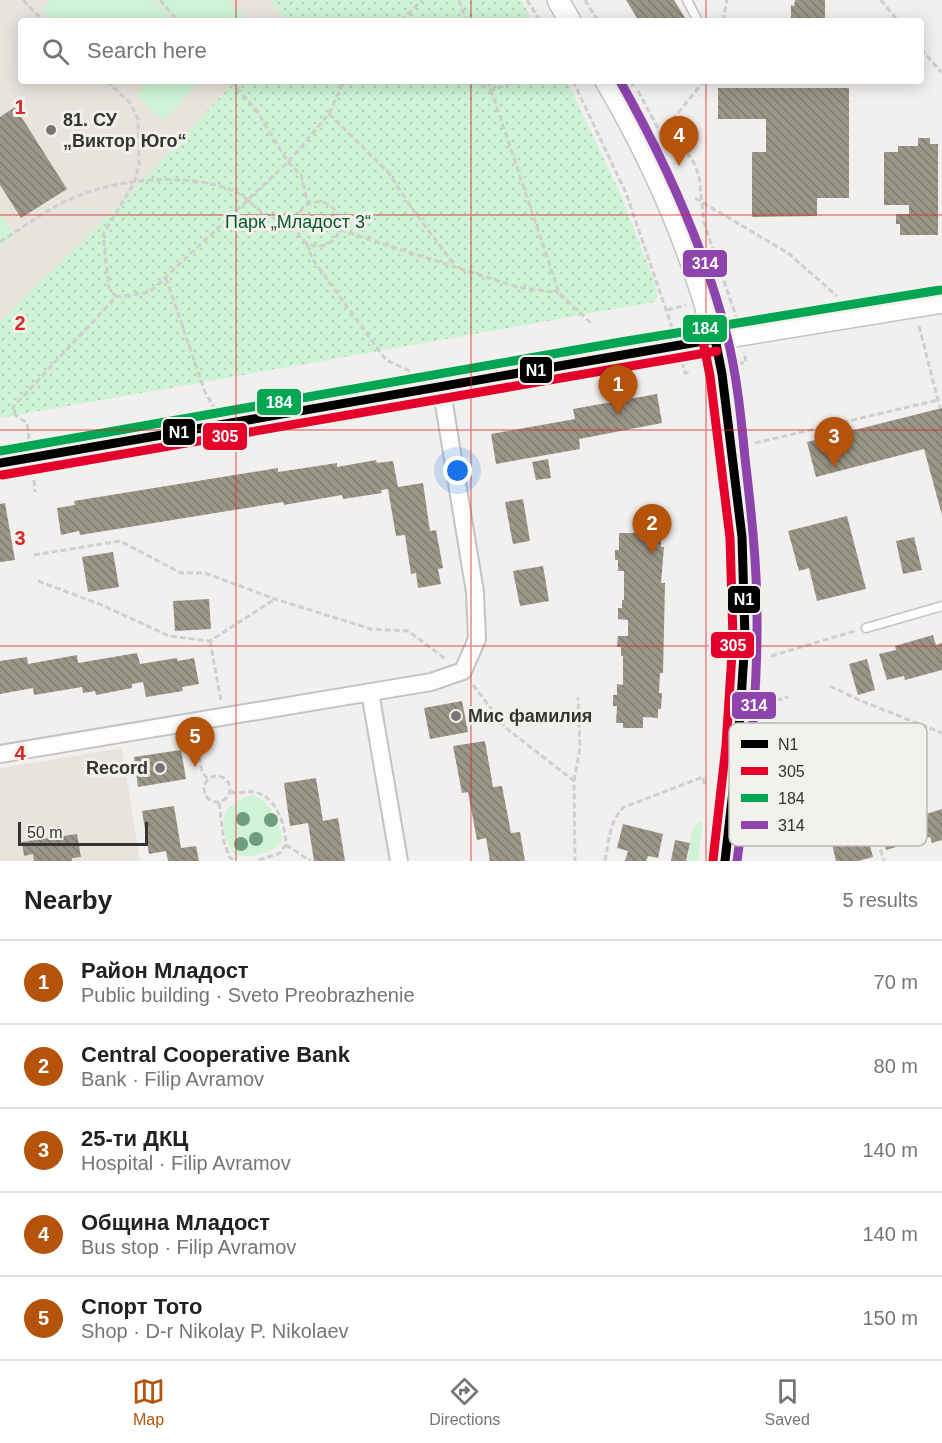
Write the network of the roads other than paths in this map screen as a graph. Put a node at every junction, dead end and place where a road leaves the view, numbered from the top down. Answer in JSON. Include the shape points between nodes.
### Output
{"nodes":[{"id":1,"x":558,"y":0,"type":"edge"},
{"id":2,"x":687,"y":0,"type":"edge"},
{"id":3,"x":568,"y":18,"type":"edge"},
{"id":4,"x":696,"y":18,"type":"edge"},
{"id":5,"x":620,"y":84,"type":"edge"},
{"id":6,"x":942,"y":302,"type":"edge"},
{"id":7,"x":715,"y":339,"type":"junction"},
{"id":8,"x":441,"y":386,"type":"junction"},
{"id":9,"x":0,"y":463,"type":"edge"},
{"id":10,"x":942,"y":606,"type":"edge"},
{"id":11,"x":866,"y":628,"type":"road end"},
{"id":12,"x":370,"y":692,"type":"junction"},
{"id":13,"x":740,"y":723,"type":"edge"},
{"id":14,"x":0,"y":754,"type":"edge"},
{"id":15,"x":729,"y":826,"type":"edge"},
{"id":16,"x":399,"y":861,"type":"edge"},
{"id":17,"x":725,"y":861,"type":"edge"}],
"edges":[{"from":1,"to":3,"type":"street"},
{"from":2,"to":4,"type":"lane"},
{"from":5,"to":7,"type":"street","via":[[639,142],[680,231]]},
{"from":6,"to":7,"type":"street"},
{"from":7,"to":8,"type":"street"},
{"from":7,"to":13,"type":"street","via":[[723,374],[742,537],[745,638]]},
{"from":8,"to":9,"type":"street"},
{"from":8,"to":12,"type":"street","via":[[475,592],[477,639],[463,671],[431,682]]},
{"from":10,"to":11,"type":"lane"},
{"from":12,"to":14,"type":"street"},
{"from":12,"to":16,"type":"street"},
{"from":15,"to":17,"type":"street"}]}
